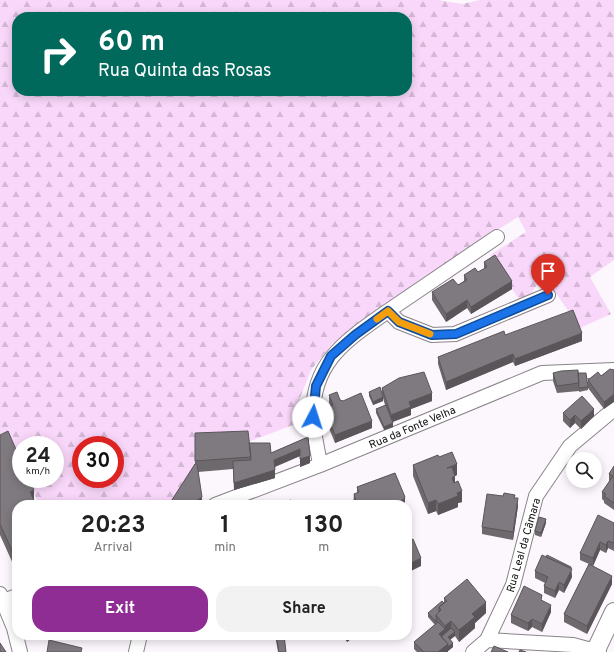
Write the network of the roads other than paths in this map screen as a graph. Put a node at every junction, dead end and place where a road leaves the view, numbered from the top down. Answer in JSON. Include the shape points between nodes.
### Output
{"nodes":[{"id":1,"x":497,"y":237,"type":"dead end"},
{"id":2,"x":548,"y":295,"type":"dead end"},
{"id":3,"x":388,"y":311,"type":"junction"},
{"id":4,"x":614,"y":370,"type":"edge"},
{"id":5,"x":614,"y":409,"type":"edge"},
{"id":6,"x":320,"y":465,"type":"junction"},
{"id":7,"x":228,"y":500,"type":"edge"},
{"id":8,"x":5,"y":598,"type":"edge"},
{"id":9,"x":614,"y":612,"type":"edge"},
{"id":10,"x":6,"y":624,"type":"edge"},
{"id":11,"x":12,"y":636,"type":"edge"},
{"id":12,"x":14,"y":640,"type":"edge"},
{"id":13,"x":139,"y":640,"type":"edge"},
{"id":14,"x":487,"y":640,"type":"junction"},
{"id":15,"x":597,"y":651,"type":"edge"},
{"id":16,"x":20,"y":652,"type":"edge"},
{"id":17,"x":136,"y":652,"type":"edge"},
{"id":18,"x":473,"y":652,"type":"edge"}],
"edges":[{"from":1,"to":3,"type":"street"},
{"from":2,"to":3,"type":"street","via":[[456,334],[432,335],[399,322]]},
{"from":3,"to":6,"type":"street","via":[[331,356],[316,386],[313,417]]},
{"from":4,"to":6,"type":"street","name":"Rua da Fonte Velha","via":[[542,373]]},
{"from":5,"to":14,"type":"street","name":"Rua Leal da Câmara","via":[[570,446],[536,496],[513,585]]},
{"from":6,"to":7,"type":"street","name":"Rua da Fonte Velha"},
{"from":8,"to":10,"type":"street"},
{"from":9,"to":15,"type":"street"},
{"from":10,"to":11,"type":"street"},
{"from":12,"to":16,"type":"street"},
{"from":13,"to":17,"type":"street"},
{"from":14,"to":15,"type":"street","via":[[573,645]]},
{"from":14,"to":18,"type":"street","name":"Rua Leal da Câmara"}]}
